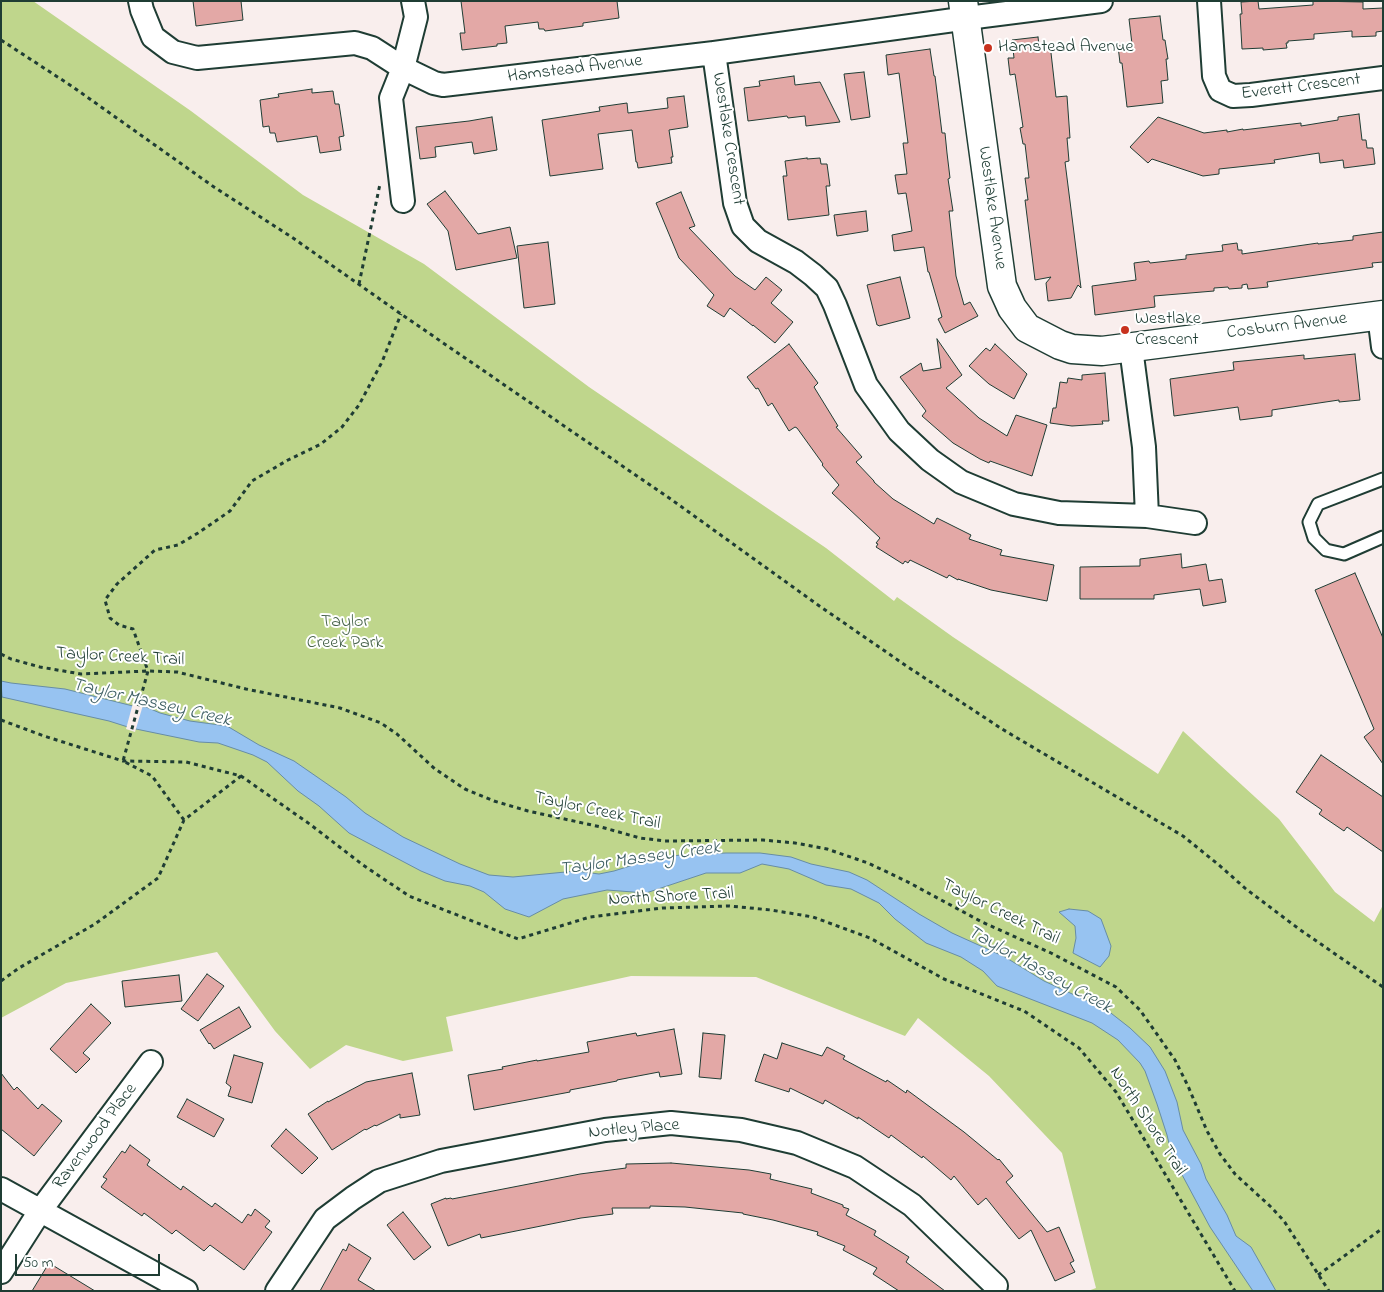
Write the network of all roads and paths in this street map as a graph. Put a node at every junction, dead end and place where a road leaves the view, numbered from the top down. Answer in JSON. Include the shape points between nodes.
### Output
{"nodes":[{"id":1,"x":140,"y":1,"type":"edge"},
{"id":2,"x":413,"y":1,"type":"edge"},
{"id":3,"x":1101,"y":1,"type":"edge"},
{"id":4,"x":1209,"y":1,"type":"edge"},
{"id":5,"x":964,"y":10,"type":"edge"},
{"id":6,"x":1,"y":40,"type":"edge"},
{"id":7,"x":714,"y":52,"type":"junction"},
{"id":8,"x":403,"y":68,"type":"junction"},
{"id":9,"x":1383,"y":78,"type":"edge"},
{"id":10,"x":375,"y":200,"type":"dead end"},
{"id":11,"x":403,"y":201,"type":"dead end"},
{"id":12,"x":360,"y":284,"type":"junction"},
{"id":13,"x":401,"y":314,"type":"junction"},
{"id":14,"x":1381,"y":315,"type":"edge"},
{"id":15,"x":1383,"y":347,"type":"edge"},
{"id":16,"x":1131,"y":348,"type":"junction"},
{"id":17,"x":1102,"y":351,"type":"joint"},
{"id":18,"x":1383,"y":479,"type":"edge"},
{"id":19,"x":1147,"y":516,"type":"junction"},
{"id":20,"x":1195,"y":523,"type":"dead end"},
{"id":21,"x":1383,"y":537,"type":"edge"},
{"id":22,"x":1,"y":654,"type":"edge"},
{"id":23,"x":148,"y":671,"type":"junction"},
{"id":24,"x":1,"y":720,"type":"edge"},
{"id":25,"x":123,"y":761,"type":"junction"},
{"id":26,"x":242,"y":776,"type":"junction"},
{"id":27,"x":184,"y":820,"type":"junction"},
{"id":28,"x":1,"y":980,"type":"edge"},
{"id":29,"x":1383,"y":987,"type":"edge"},
{"id":30,"x":151,"y":1062,"type":"dead end"},
{"id":31,"x":1,"y":1189,"type":"edge"},
{"id":32,"x":40,"y":1211,"type":"junction"},
{"id":33,"x":1383,"y":1228,"type":"edge"},
{"id":34,"x":1,"y":1272,"type":"edge"},
{"id":35,"x":1318,"y":1275,"type":"junction"},
{"id":36,"x":996,"y":1286,"type":"dead end"},
{"id":37,"x":186,"y":1291,"type":"edge"},
{"id":38,"x":277,"y":1291,"type":"edge"},
{"id":39,"x":1235,"y":1291,"type":"edge"},
{"id":40,"x":1329,"y":1291,"type":"edge"}],
"edges":[{"from":1,"to":8,"type":"street","name":"Hamstead Avenue","via":[[152,37],[173,52],[197,58],[356,43],[372,48]]},
{"from":2,"to":8,"type":"street","via":[[416,17]]},
{"from":3,"to":5,"type":"street","name":"Hamstead Avenue"},
{"from":4,"to":9,"type":"street","name":"Everett Crescent","via":[[1214,76],[1220,90],[1233,96]]},
{"from":5,"to":7,"type":"street","name":"Hamstead Avenue"},
{"from":5,"to":17,"type":"street","name":"Westlake Avenue","via":[[1002,286],[1012,308],[1027,328],[1072,349]]},
{"from":6,"to":12,"type":"path"},
{"from":7,"to":8,"type":"street","name":"Hamstead Avenue","via":[[443,85]]},
{"from":7,"to":19,"type":"street","name":"Westlake Crescent","via":[[734,204],[743,226],[758,241],[796,262],[827,288],[866,385],[899,431],[930,460],[962,482],[1014,504],[1059,513]]},
{"from":8,"to":11,"type":"street","via":[[391,98]]},
{"from":10,"to":12,"type":"path"},
{"from":12,"to":13,"type":"path"},
{"from":13,"to":23,"type":"path","via":[[360,405],[342,428],[321,444],[252,481],[230,511],[178,546],[155,550],[117,584],[106,600],[110,618],[133,629]]},
{"from":13,"to":29,"type":"path","via":[[908,667],[1002,729],[1183,836],[1246,889]]},
{"from":14,"to":15,"type":"street"},
{"from":14,"to":16,"type":"street","name":"Cosburn Avenue"},
{"from":16,"to":17,"type":"street","name":"Cosburn Avenue"},
{"from":16,"to":19,"type":"street","via":[[1144,447]]},
{"from":18,"to":21,"type":"lane","via":[[1318,504],[1309,522],[1314,538],[1326,550],[1344,554]]},
{"from":19,"to":20,"type":"street","name":"Westlake Crescent"},
{"from":22,"to":23,"type":"path","name":"Taylor Creek Trail","via":[[40,668],[81,674]]},
{"from":23,"to":25,"type":"path"},
{"from":23,"to":35,"type":"path","name":"Taylor Creek Trail","via":[[177,672],[360,714],[397,734],[435,769],[465,789],[494,802],[528,811],[640,838],[665,841],[763,840],[827,850],[906,881],[982,922],[1051,953],[1116,987],[1140,1010],[1175,1060],[1220,1154],[1235,1174],[1284,1221]]},
{"from":24,"to":25,"type":"path","name":"North Shore Trail"},
{"from":25,"to":26,"type":"path","name":"North Shore Trail","via":[[186,762]]},
{"from":25,"to":27,"type":"path","via":[[152,776]]},
{"from":26,"to":27,"type":"path"},
{"from":26,"to":39,"type":"path","name":"North Shore Trail","via":[[409,896],[518,939],[590,917],[653,909],[729,906],[771,910],[813,918],[870,938],[944,979],[1024,1011],[1079,1048],[1116,1092]]},
{"from":27,"to":28,"type":"path","via":[[158,878],[95,924]]},
{"from":30,"to":32,"type":"street","name":"Ravenwood Place"},
{"from":31,"to":32,"type":"street"},
{"from":32,"to":34,"type":"street","name":"Ravenwood Place"},
{"from":32,"to":37,"type":"street"},
{"from":33,"to":35,"type":"path"},
{"from":35,"to":40,"type":"path","name":"Taylor Creek Trail"},
{"from":36,"to":38,"type":"street","name":"Notley Place","via":[[912,1205],[855,1167],[797,1143],[741,1130],[671,1123],[605,1130],[441,1162],[379,1181],[326,1218]]}]}
